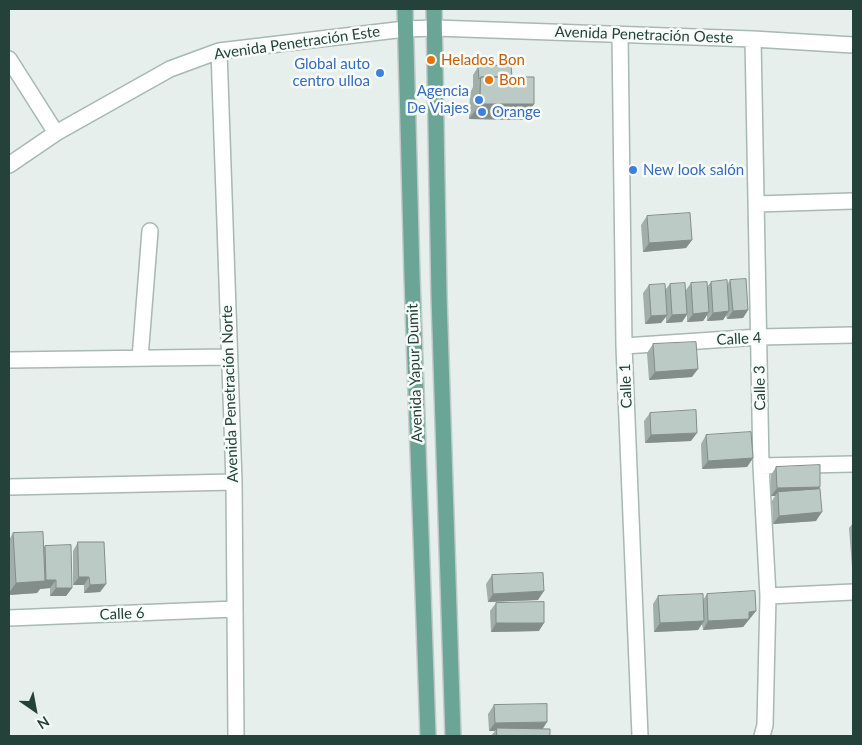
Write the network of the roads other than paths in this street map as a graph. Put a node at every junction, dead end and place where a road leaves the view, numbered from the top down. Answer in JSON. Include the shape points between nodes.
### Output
{"nodes":[{"id":1,"x":405,"y":9,"type":"edge"},
{"id":2,"x":434,"y":9,"type":"edge"},
{"id":3,"x":434,"y":28,"type":"junction"},
{"id":4,"x":405,"y":29,"type":"junction"},
{"id":5,"x":620,"y":35,"type":"junction"},
{"id":6,"x":753,"y":39,"type":"junction"},
{"id":7,"x":853,"y":45,"type":"edge"},
{"id":8,"x":219,"y":51,"type":"junction"},
{"id":9,"x":9,"y":60,"type":"edge"},
{"id":10,"x":56,"y":134,"type":"junction"},
{"id":11,"x":9,"y":165,"type":"edge"},
{"id":12,"x":853,"y":202,"type":"edge"},
{"id":13,"x":756,"y":204,"type":"junction"},
{"id":14,"x":150,"y":231,"type":"dead end"},
{"id":15,"x":853,"y":335,"type":"edge"},
{"id":16,"x":759,"y":337,"type":"junction"},
{"id":17,"x":624,"y":346,"type":"junction"},
{"id":18,"x":228,"y":357,"type":"junction"},
{"id":19,"x":140,"y":358,"type":"junction"},
{"id":20,"x":9,"y":360,"type":"edge"},
{"id":21,"x":853,"y":464,"type":"edge"},
{"id":22,"x":761,"y":466,"type":"junction"},
{"id":23,"x":234,"y":482,"type":"junction"},
{"id":24,"x":9,"y":487,"type":"edge"},
{"id":25,"x":853,"y":592,"type":"edge"},
{"id":26,"x":768,"y":596,"type":"junction"},
{"id":27,"x":235,"y":609,"type":"junction"},
{"id":28,"x":9,"y":618,"type":"edge"},
{"id":29,"x":236,"y":736,"type":"edge"},
{"id":30,"x":428,"y":736,"type":"edge"},
{"id":31,"x":453,"y":736,"type":"edge"},
{"id":32,"x":640,"y":736,"type":"edge"},
{"id":33,"x":762,"y":736,"type":"edge"}],
"edges":[{"from":1,"to":4,"type":"main road","name":"Avenida Yapur Dumit"},
{"from":2,"to":3,"type":"main road","name":"Avenida Yapur Dumit"},
{"from":3,"to":4,"type":"street","name":"Avenida Penetración Este"},
{"from":3,"to":5,"type":"street","name":"Avenida Penetración Oeste"},
{"from":3,"to":31,"type":"main road","name":"Avenida Yapur Dumit"},
{"from":4,"to":8,"type":"street","name":"Avenida Penetración Este"},
{"from":4,"to":30,"type":"main road","name":"Avenida Yapur Dumit"},
{"from":5,"to":6,"type":"street","name":"Avenida Penetración Oeste"},
{"from":5,"to":17,"type":"street","name":"Calle 1"},
{"from":6,"to":7,"type":"street","name":"Avenida Penetración Oeste"},
{"from":6,"to":13,"type":"street","name":"Calle 3"},
{"from":8,"to":10,"type":"street","name":"Avenida Penetración Este","via":[[170,69]]},
{"from":8,"to":18,"type":"street","name":"Avenida Penetración Norte"},
{"from":9,"to":10,"type":"street"},
{"from":10,"to":11,"type":"street","name":"Avenida Penetración Este"},
{"from":12,"to":13,"type":"street"},
{"from":13,"to":16,"type":"street","name":"Calle 3"},
{"from":14,"to":19,"type":"street"},
{"from":15,"to":16,"type":"street","name":"Calle 4"},
{"from":16,"to":17,"type":"street","name":"Calle 4"},
{"from":16,"to":22,"type":"street","name":"Calle 3"},
{"from":17,"to":32,"type":"street","name":"Calle 1"},
{"from":18,"to":19,"type":"street"},
{"from":18,"to":23,"type":"street","name":"Avenida Penetración Norte"},
{"from":19,"to":20,"type":"street"},
{"from":21,"to":22,"type":"street"},
{"from":22,"to":26,"type":"street","name":"Calle 3"},
{"from":23,"to":24,"type":"street"},
{"from":23,"to":27,"type":"street","name":"Avenida Penetración Norte"},
{"from":25,"to":26,"type":"street"},
{"from":26,"to":33,"type":"street","name":"Calle 3","via":[[765,725]]},
{"from":27,"to":28,"type":"street","name":"Calle 6"},
{"from":27,"to":29,"type":"street","name":"Avenida Penetración Norte"}]}
